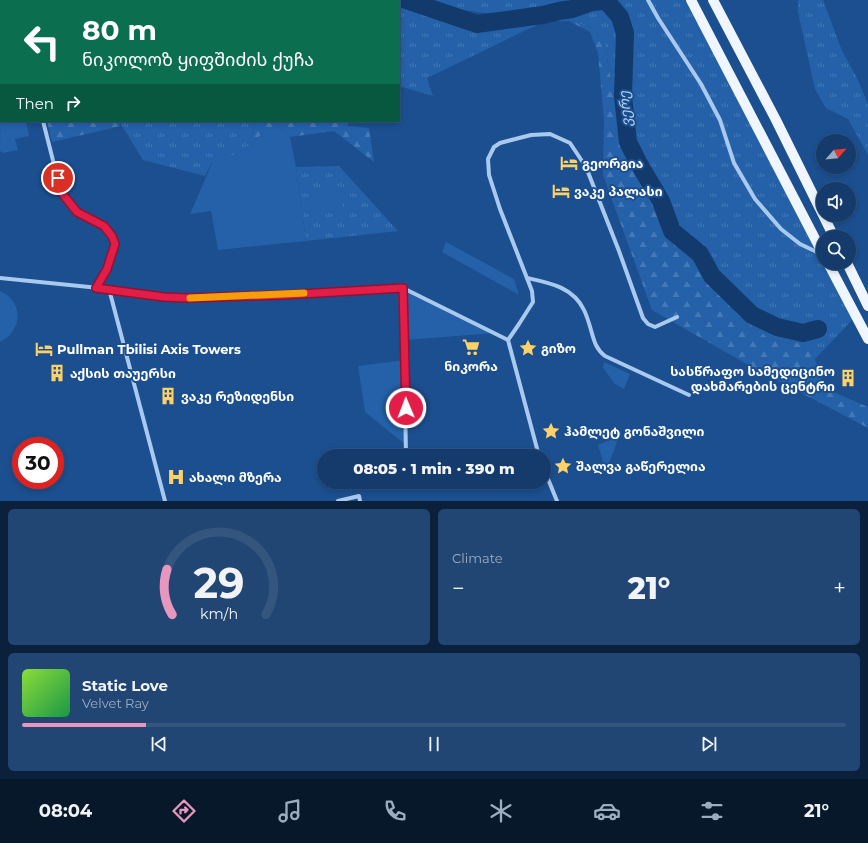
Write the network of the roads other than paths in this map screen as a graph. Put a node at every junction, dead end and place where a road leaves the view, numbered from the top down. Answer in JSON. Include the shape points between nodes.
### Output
{"nodes":[{"id":1,"x":648,"y":0,"type":"edge"},
{"id":2,"x":691,"y":0,"type":"edge"},
{"id":3,"x":713,"y":0,"type":"edge"},
{"id":4,"x":43,"y":122,"type":"edge"},
{"id":5,"x":816,"y":201,"type":"edge"},
{"id":6,"x":816,"y":241,"type":"edge"},
{"id":7,"x":816,"y":252,"type":"edge"},
{"id":8,"x":832,"y":270,"type":"edge"},
{"id":9,"x":850,"y":270,"type":"edge"},
{"id":10,"x":0,"y":278,"type":"edge"},
{"id":11,"x":527,"y":278,"type":"junction"},
{"id":12,"x":96,"y":288,"type":"junction"},
{"id":13,"x":403,"y":288,"type":"junction"},
{"id":14,"x":109,"y":289,"type":"junction"},
{"id":15,"x":868,"y":306,"type":"edge"},
{"id":16,"x":677,"y":317,"type":"dead end"},
{"id":17,"x":868,"y":339,"type":"edge"},
{"id":18,"x":508,"y":340,"type":"junction"},
{"id":19,"x":689,"y":395,"type":"dead end"},
{"id":20,"x":406,"y":449,"type":"edge"},
{"id":21,"x":537,"y":449,"type":"edge"},
{"id":22,"x":551,"y":486,"type":"edge"},
{"id":23,"x":165,"y":501,"type":"edge"},
{"id":24,"x":338,"y":501,"type":"edge"},
{"id":25,"x":360,"y":501,"type":"edge"},
{"id":26,"x":557,"y":501,"type":"edge"}],
"edges":[{"from":1,"to":7,"type":"street","via":[[701,84],[720,120],[734,163],[755,199],[781,229],[800,244]]},
{"from":2,"to":6,"type":"main road"},
{"from":3,"to":5,"type":"main road"},
{"from":4,"to":12,"type":"street","via":[[61,192],[77,212],[104,226],[115,244],[107,269]]},
{"from":8,"to":17,"type":"main road"},
{"from":9,"to":15,"type":"main road"},
{"from":10,"to":12,"type":"street"},
{"from":11,"to":16,"type":"street","via":[[500,209],[489,175],[488,159],[494,147],[500,143],[532,135],[550,134],[570,143],[586,167],[643,318],[655,327]]},
{"from":11,"to":18,"type":"street","via":[[533,302]]},
{"from":11,"to":19,"type":"street","via":[[553,283],[579,301],[599,352]]},
{"from":12,"to":14,"type":"street"},
{"from":13,"to":14,"type":"street","via":[[188,298]]},
{"from":13,"to":18,"type":"street"},
{"from":13,"to":20,"type":"street"},
{"from":14,"to":23,"type":"street"},
{"from":18,"to":21,"type":"street"},
{"from":22,"to":26,"type":"street"},
{"from":24,"to":25,"type":"street","via":[[359,496]]}]}
